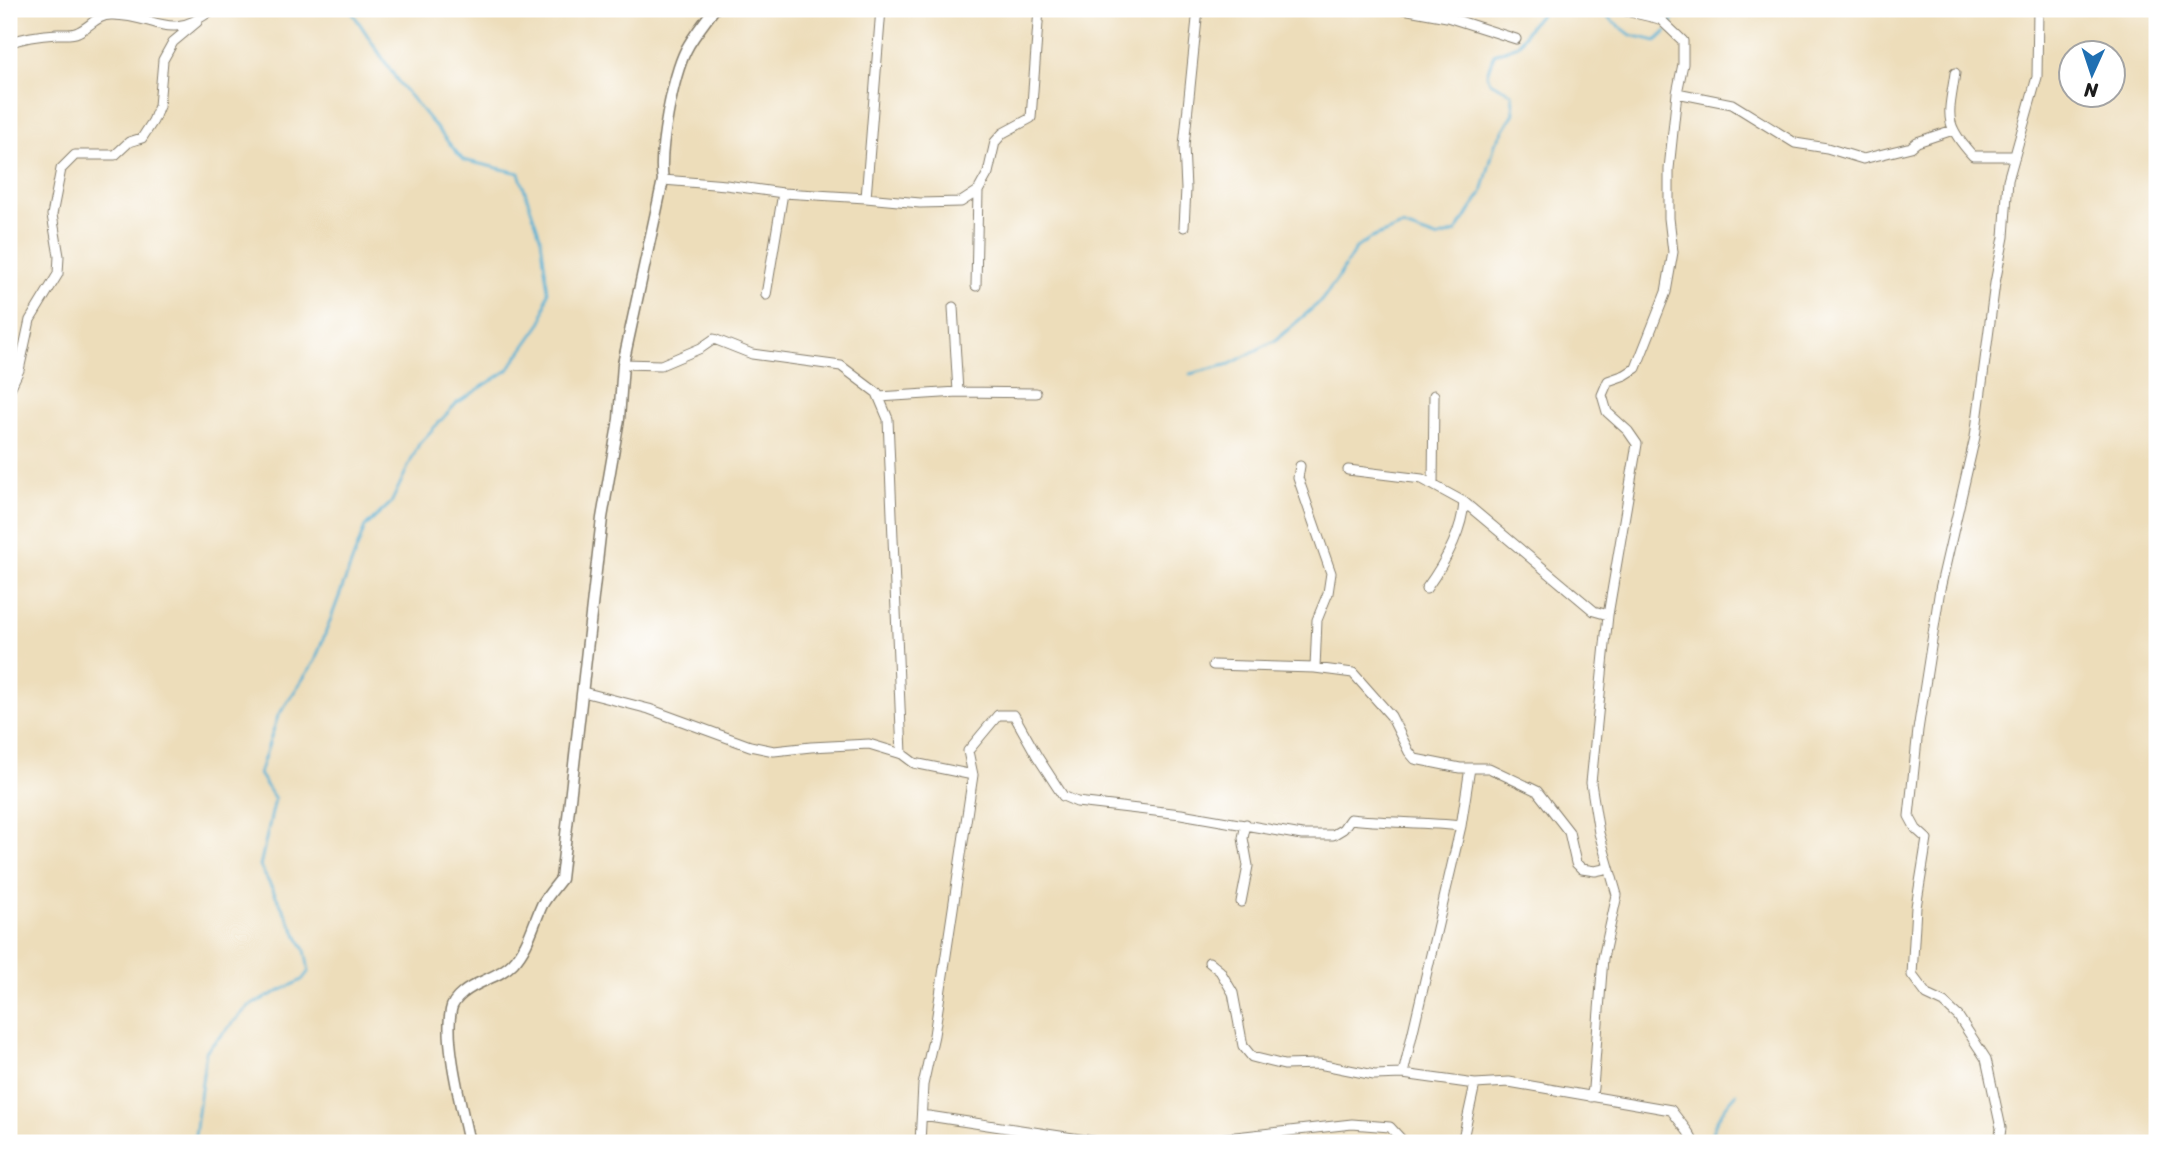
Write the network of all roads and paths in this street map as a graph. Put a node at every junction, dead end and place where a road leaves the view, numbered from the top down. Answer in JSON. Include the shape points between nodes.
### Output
{"nodes":[{"id":1,"x":213,"y":9,"type":"edge"},
{"id":2,"x":713,"y":9,"type":"edge"},
{"id":3,"x":881,"y":9,"type":"edge"},
{"id":4,"x":1039,"y":9,"type":"edge"},
{"id":5,"x":1198,"y":9,"type":"edge"},
{"id":6,"x":1403,"y":9,"type":"edge"},
{"id":7,"x":1617,"y":9,"type":"edge"},
{"id":8,"x":2038,"y":9,"type":"edge"},
{"id":9,"x":197,"y":22,"type":"junction"},
{"id":10,"x":1516,"y":39,"type":"dead end"},
{"id":11,"x":9,"y":43,"type":"edge"},
{"id":12,"x":1955,"y":73,"type":"dead end"},
{"id":13,"x":1677,"y":93,"type":"junction"},
{"id":14,"x":1953,"y":130,"type":"junction"},
{"id":15,"x":2014,"y":156,"type":"junction"},
{"id":16,"x":663,"y":180,"type":"junction"},
{"id":17,"x":978,"y":191,"type":"junction"},
{"id":18,"x":783,"y":194,"type":"junction"},
{"id":19,"x":866,"y":198,"type":"junction"},
{"id":20,"x":1184,"y":227,"type":"dead end"},
{"id":21,"x":976,"y":286,"type":"dead end"},
{"id":22,"x":766,"y":295,"type":"dead end"},
{"id":23,"x":953,"y":307,"type":"dead end"},
{"id":24,"x":623,"y":364,"type":"junction"},
{"id":25,"x":9,"y":391,"type":"edge"},
{"id":26,"x":958,"y":393,"type":"junction"},
{"id":27,"x":1036,"y":393,"type":"dead end"},
{"id":28,"x":1434,"y":396,"type":"dead end"},
{"id":29,"x":879,"y":397,"type":"junction"},
{"id":30,"x":1300,"y":466,"type":"dead end"},
{"id":31,"x":1348,"y":470,"type":"dead end"},
{"id":32,"x":1433,"y":485,"type":"junction"},
{"id":33,"x":1464,"y":502,"type":"junction"},
{"id":34,"x":1426,"y":589,"type":"dead end"},
{"id":35,"x":1608,"y":615,"type":"junction"},
{"id":36,"x":1213,"y":665,"type":"dead end"},
{"id":37,"x":1315,"y":668,"type":"junction"},
{"id":38,"x":583,"y":692,"type":"junction"},
{"id":39,"x":902,"y":754,"type":"junction"},
{"id":40,"x":1470,"y":768,"type":"junction"},
{"id":41,"x":973,"y":775,"type":"junction"},
{"id":42,"x":1246,"y":824,"type":"junction"},
{"id":43,"x":1461,"y":826,"type":"junction"},
{"id":44,"x":1609,"y":868,"type":"junction"},
{"id":45,"x":1241,"y":902,"type":"dead end"},
{"id":46,"x":1209,"y":961,"type":"dead end"},
{"id":47,"x":1403,"y":1074,"type":"junction"},
{"id":48,"x":1475,"y":1084,"type":"junction"},
{"id":49,"x":1591,"y":1097,"type":"junction"},
{"id":50,"x":922,"y":1115,"type":"junction"},
{"id":51,"x":468,"y":1143,"type":"edge"},
{"id":52,"x":920,"y":1143,"type":"edge"},
{"id":53,"x":1106,"y":1143,"type":"edge"},
{"id":54,"x":1182,"y":1143,"type":"edge"},
{"id":55,"x":1401,"y":1143,"type":"edge"},
{"id":56,"x":1462,"y":1143,"type":"edge"},
{"id":57,"x":1694,"y":1143,"type":"edge"},
{"id":58,"x":1999,"y":1143,"type":"edge"}],
"edges":[{"from":1,"to":9,"type":"street"},
{"from":2,"to":16,"type":"street","via":[[686,50],[678,73]]},
{"from":3,"to":19,"type":"street"},
{"from":4,"to":17,"type":"street","via":[[1031,118],[995,142],[988,173]]},
{"from":5,"to":20,"type":"street","via":[[1184,146]]},
{"from":6,"to":10,"type":"street","via":[[1447,17]]},
{"from":7,"to":13,"type":"street","via":[[1660,19],[1683,41]]},
{"from":8,"to":15,"type":"street","via":[[2037,77]]},
{"from":9,"to":11,"type":"street","via":[[176,27],[102,16],[76,33]]},
{"from":9,"to":25,"type":"street","via":[[173,42],[163,60],[159,106],[142,138],[129,142],[115,155],[75,155],[61,169],[52,215],[58,274],[30,320],[19,370]]},
{"from":12,"to":14,"type":"street","via":[[1948,117]]},
{"from":13,"to":14,"type":"street","via":[[1732,104],[1795,143],[1863,159]]},
{"from":13,"to":35,"type":"street","via":[[1669,169],[1673,252],[1666,292],[1636,368],[1608,381],[1602,396],[1607,412],[1637,444]]},
{"from":14,"to":15,"type":"street","via":[[1973,156]]},
{"from":15,"to":58,"type":"street","via":[[1975,437],[1938,601],[1909,816],[1927,839],[1912,975],[1927,995],[1958,1016],[1986,1059],[2001,1128]]},
{"from":16,"to":18,"type":"street"},
{"from":16,"to":24,"type":"street"},
{"from":17,"to":19,"type":"street","via":[[961,202]]},
{"from":17,"to":21,"type":"street"},
{"from":18,"to":19,"type":"street"},
{"from":18,"to":22,"type":"street"},
{"from":23,"to":26,"type":"street"},
{"from":24,"to":29,"type":"street","via":[[661,365],[713,339],[752,354],[841,366]]},
{"from":24,"to":38,"type":"street"},
{"from":26,"to":27,"type":"street"},
{"from":26,"to":29,"type":"street"},
{"from":28,"to":32,"type":"street"},
{"from":29,"to":39,"type":"street","via":[[888,419]]},
{"from":30,"to":37,"type":"street","via":[[1298,478],[1331,573],[1317,620]]},
{"from":31,"to":32,"type":"street","via":[[1422,479]]},
{"from":32,"to":33,"type":"street"},
{"from":33,"to":34,"type":"street","via":[[1442,568]]},
{"from":33,"to":35,"type":"street","via":[[1594,611]]},
{"from":35,"to":44,"type":"street","via":[[1591,783]]},
{"from":36,"to":37,"type":"street"},
{"from":37,"to":40,"type":"street","via":[[1353,673],[1391,716],[1415,759]]},
{"from":38,"to":39,"type":"street","via":[[774,751],[869,744]]},
{"from":38,"to":51,"type":"street","via":[[561,878],[513,963],[461,994],[451,1007],[454,1067]]},
{"from":39,"to":41,"type":"street","via":[[914,763]]},
{"from":40,"to":43,"type":"street"},
{"from":40,"to":44,"type":"street","via":[[1489,768],[1537,791],[1569,832],[1576,863],[1595,871]]},
{"from":41,"to":42,"type":"street","via":[[968,751],[998,715],[1014,715],[1063,796],[1077,802]]},
{"from":41,"to":50,"type":"street"},
{"from":42,"to":43,"type":"street","via":[[1302,835],[1333,835],[1350,819]]},
{"from":42,"to":45,"type":"street","via":[[1243,838],[1248,866]]},
{"from":43,"to":47,"type":"street"},
{"from":44,"to":49,"type":"street","via":[[1617,895],[1604,958]]},
{"from":46,"to":47,"type":"street","via":[[1233,993],[1243,1046],[1252,1056],[1284,1065],[1319,1064],[1374,1075]]},
{"from":47,"to":48,"type":"street"},
{"from":48,"to":49,"type":"street","via":[[1509,1082]]},
{"from":48,"to":56,"type":"street"},
{"from":49,"to":57,"type":"street","via":[[1671,1110]]},
{"from":50,"to":52,"type":"street"},
{"from":50,"to":53,"type":"street"},
{"from":54,"to":55,"type":"street","via":[[1352,1124],[1390,1126]]}]}
